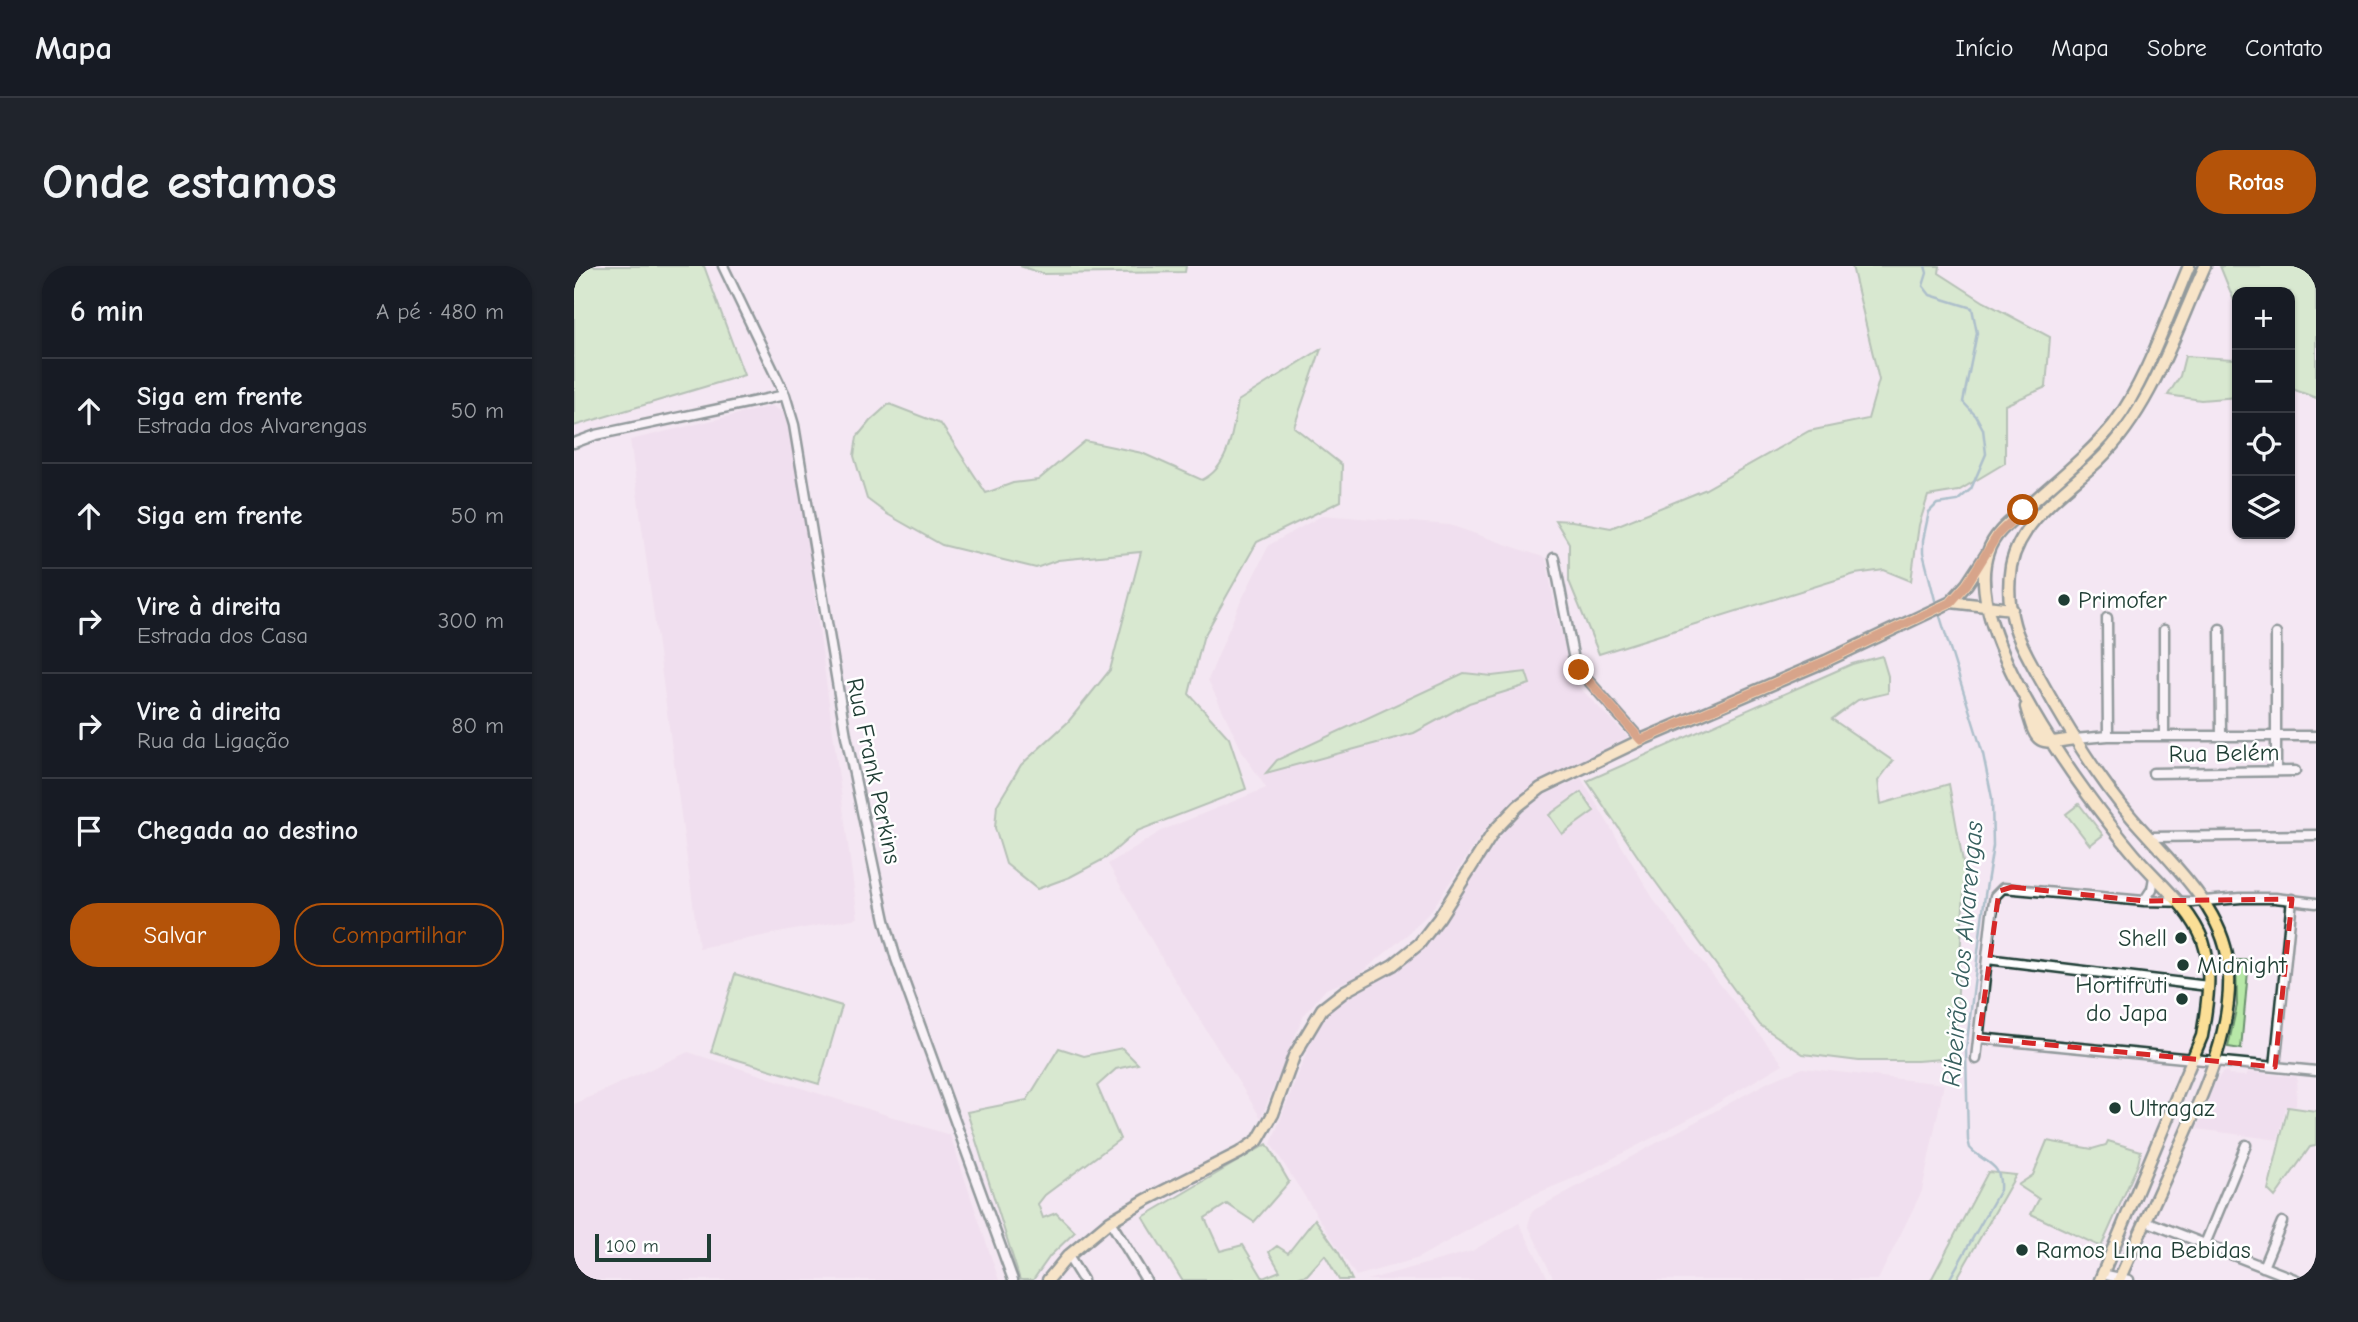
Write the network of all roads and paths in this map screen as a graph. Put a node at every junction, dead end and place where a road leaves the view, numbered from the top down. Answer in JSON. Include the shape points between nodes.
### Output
{"nodes":[{"id":1,"x":723,"y":266,"type":"edge"},
{"id":2,"x":2189,"y":266,"type":"edge"},
{"id":3,"x":2205,"y":266,"type":"edge"},
{"id":4,"x":785,"y":395,"type":"junction"},
{"id":5,"x":574,"y":443,"type":"edge"},
{"id":6,"x":1988,"y":552,"type":"junction"},
{"id":7,"x":1553,"y":558,"type":"dead end"},
{"id":8,"x":1966,"y":603,"type":"junction"},
{"id":9,"x":1948,"y":604,"type":"junction"},
{"id":10,"x":1987,"y":605,"type":"junction"},
{"id":11,"x":2012,"y":608,"type":"junction"},
{"id":12,"x":2106,"y":618,"type":"dead end"},
{"id":13,"x":1990,"y":622,"type":"junction"},
{"id":14,"x":2220,"y":629,"type":"dead end"},
{"id":15,"x":2164,"y":630,"type":"dead end"},
{"id":16,"x":2276,"y":634,"type":"dead end"},
{"id":17,"x":2108,"y":736,"type":"junction"},
{"id":18,"x":2164,"y":736,"type":"junction"},
{"id":19,"x":2221,"y":736,"type":"junction"},
{"id":20,"x":2276,"y":736,"type":"junction"},
{"id":21,"x":2316,"y":736,"type":"edge"},
{"id":22,"x":2075,"y":739,"type":"junction"},
{"id":23,"x":1641,"y":740,"type":"junction"},
{"id":24,"x":2053,"y":742,"type":"junction"},
{"id":25,"x":2276,"y":771,"type":"junction"},
{"id":26,"x":2295,"y":771,"type":"dead end"},
{"id":27,"x":2153,"y":773,"type":"dead end"},
{"id":28,"x":2316,"y":835,"type":"edge"},
{"id":29,"x":2149,"y":837,"type":"junction"},
{"id":30,"x":2154,"y":877,"type":"junction"},
{"id":31,"x":2292,"y":899,"type":"junction"},
{"id":32,"x":2144,"y":901,"type":"junction"},
{"id":33,"x":2204,"y":901,"type":"junction"},
{"id":34,"x":2177,"y":902,"type":"junction"},
{"id":35,"x":2316,"y":903,"type":"edge"},
{"id":36,"x":1987,"y":960,"type":"junction"},
{"id":37,"x":2208,"y":986,"type":"junction"},
{"id":38,"x":1979,"y":1038,"type":"junction"},
{"id":39,"x":1976,"y":1059,"type":"dead end"},
{"id":40,"x":2193,"y":1059,"type":"junction"},
{"id":41,"x":2215,"y":1060,"type":"junction"},
{"id":42,"x":2275,"y":1067,"type":"junction"},
{"id":43,"x":2316,"y":1071,"type":"edge"},
{"id":44,"x":2246,"y":1145,"type":"dead end"},
{"id":45,"x":1110,"y":1221,"type":"junction"},
{"id":46,"x":2146,"y":1221,"type":"junction"},
{"id":47,"x":2282,"y":1222,"type":"dead end"},
{"id":48,"x":2205,"y":1244,"type":"junction"},
{"id":49,"x":1068,"y":1256,"type":"junction"},
{"id":50,"x":2263,"y":1267,"type":"junction"},
{"id":51,"x":2101,"y":1277,"type":"edge"},
{"id":52,"x":2123,"y":1279,"type":"edge"},
{"id":53,"x":1013,"y":1280,"type":"edge"},
{"id":54,"x":1048,"y":1280,"type":"edge"},
{"id":55,"x":1083,"y":1280,"type":"edge"},
{"id":56,"x":1146,"y":1280,"type":"edge"},
{"id":57,"x":2297,"y":1280,"type":"edge"}],
"edges":[{"from":1,"to":4,"type":"street","name":"Rua Frank Perkins"},
{"from":2,"to":6,"type":"main road","via":[[2122,413],[2007,524]]},
{"from":3,"to":11,"type":"main road","via":[[2132,420],[2108,451],[2021,539],[2009,584]]},
{"from":4,"to":5,"type":"street"},
{"from":4,"to":53,"type":"street","name":"Rua Frank Perkins","via":[[794,425],[834,670],[895,959]]},
{"from":6,"to":9,"type":"main road","via":[[1965,588]]},
{"from":6,"to":10,"type":"main road"},
{"from":7,"to":23,"type":"street","via":[[1574,660]]},
{"from":8,"to":9,"type":"main road"},
{"from":8,"to":10,"type":"main road"},
{"from":8,"to":13,"type":"main road"},
{"from":9,"to":23,"type":"main road"},
{"from":10,"to":11,"type":"main road"},
{"from":10,"to":13,"type":"main road"},
{"from":11,"to":22,"type":"main road","via":[[2020,641]]},
{"from":12,"to":17,"type":"street"},
{"from":13,"to":24,"type":"main road","via":[[2020,687]]},
{"from":14,"to":19,"type":"street"},
{"from":15,"to":18,"type":"street"},
{"from":16,"to":20,"type":"street"},
{"from":17,"to":18,"type":"street"},
{"from":17,"to":22,"type":"street"},
{"from":18,"to":19,"type":"street"},
{"from":19,"to":20,"type":"street"},
{"from":20,"to":21,"type":"street"},
{"from":20,"to":25,"type":"street"},
{"from":22,"to":24,"type":"main road"},
{"from":22,"to":29,"type":"main road"},
{"from":23,"to":45,"type":"main road","via":[[1541,788],[1518,806],[1480,850],[1419,944],[1322,1009],[1294,1056],[1273,1114],[1252,1145]]},
{"from":24,"to":30,"type":"main road","via":[[2090,799]]},
{"from":25,"to":26,"type":"street","name":"Rua Belém"},
{"from":25,"to":27,"type":"street","name":"Rua Belém"},
{"from":28,"to":29,"type":"street"},
{"from":29,"to":33,"type":"main road"},
{"from":30,"to":32,"type":"street"},
{"from":30,"to":34,"type":"main road"},
{"from":31,"to":33,"type":"street"},
{"from":31,"to":35,"type":"street"},
{"from":31,"to":42,"type":"street"},
{"from":32,"to":34,"type":"street"},
{"from":32,"to":36,"type":"street","via":[[2003,888],[1994,902]]},
{"from":33,"to":34,"type":"street"},
{"from":33,"to":41,"type":"main road","via":[[2228,961],[2227,1006]]},
{"from":34,"to":37,"type":"main road","via":[[2203,943]]},
{"from":36,"to":37,"type":"street"},
{"from":36,"to":38,"type":"street"},
{"from":37,"to":40,"type":"main road","via":[[2202,1036]]},
{"from":38,"to":39,"type":"street"},
{"from":38,"to":40,"type":"street"},
{"from":40,"to":41,"type":"street"},
{"from":40,"to":51,"type":"main road"},
{"from":41,"to":42,"type":"street"},
{"from":41,"to":46,"type":"main road"},
{"from":42,"to":43,"type":"street"},
{"from":44,"to":48,"type":"street"},
{"from":45,"to":49,"type":"main road"},
{"from":45,"to":56,"type":"street"},
{"from":46,"to":48,"type":"street"},
{"from":46,"to":52,"type":"main road"},
{"from":47,"to":50,"type":"street"},
{"from":48,"to":50,"type":"street"},
{"from":49,"to":54,"type":"main road"},
{"from":49,"to":55,"type":"street"},
{"from":50,"to":57,"type":"street"},
{"from":51,"to":52,"type":"street"}]}
